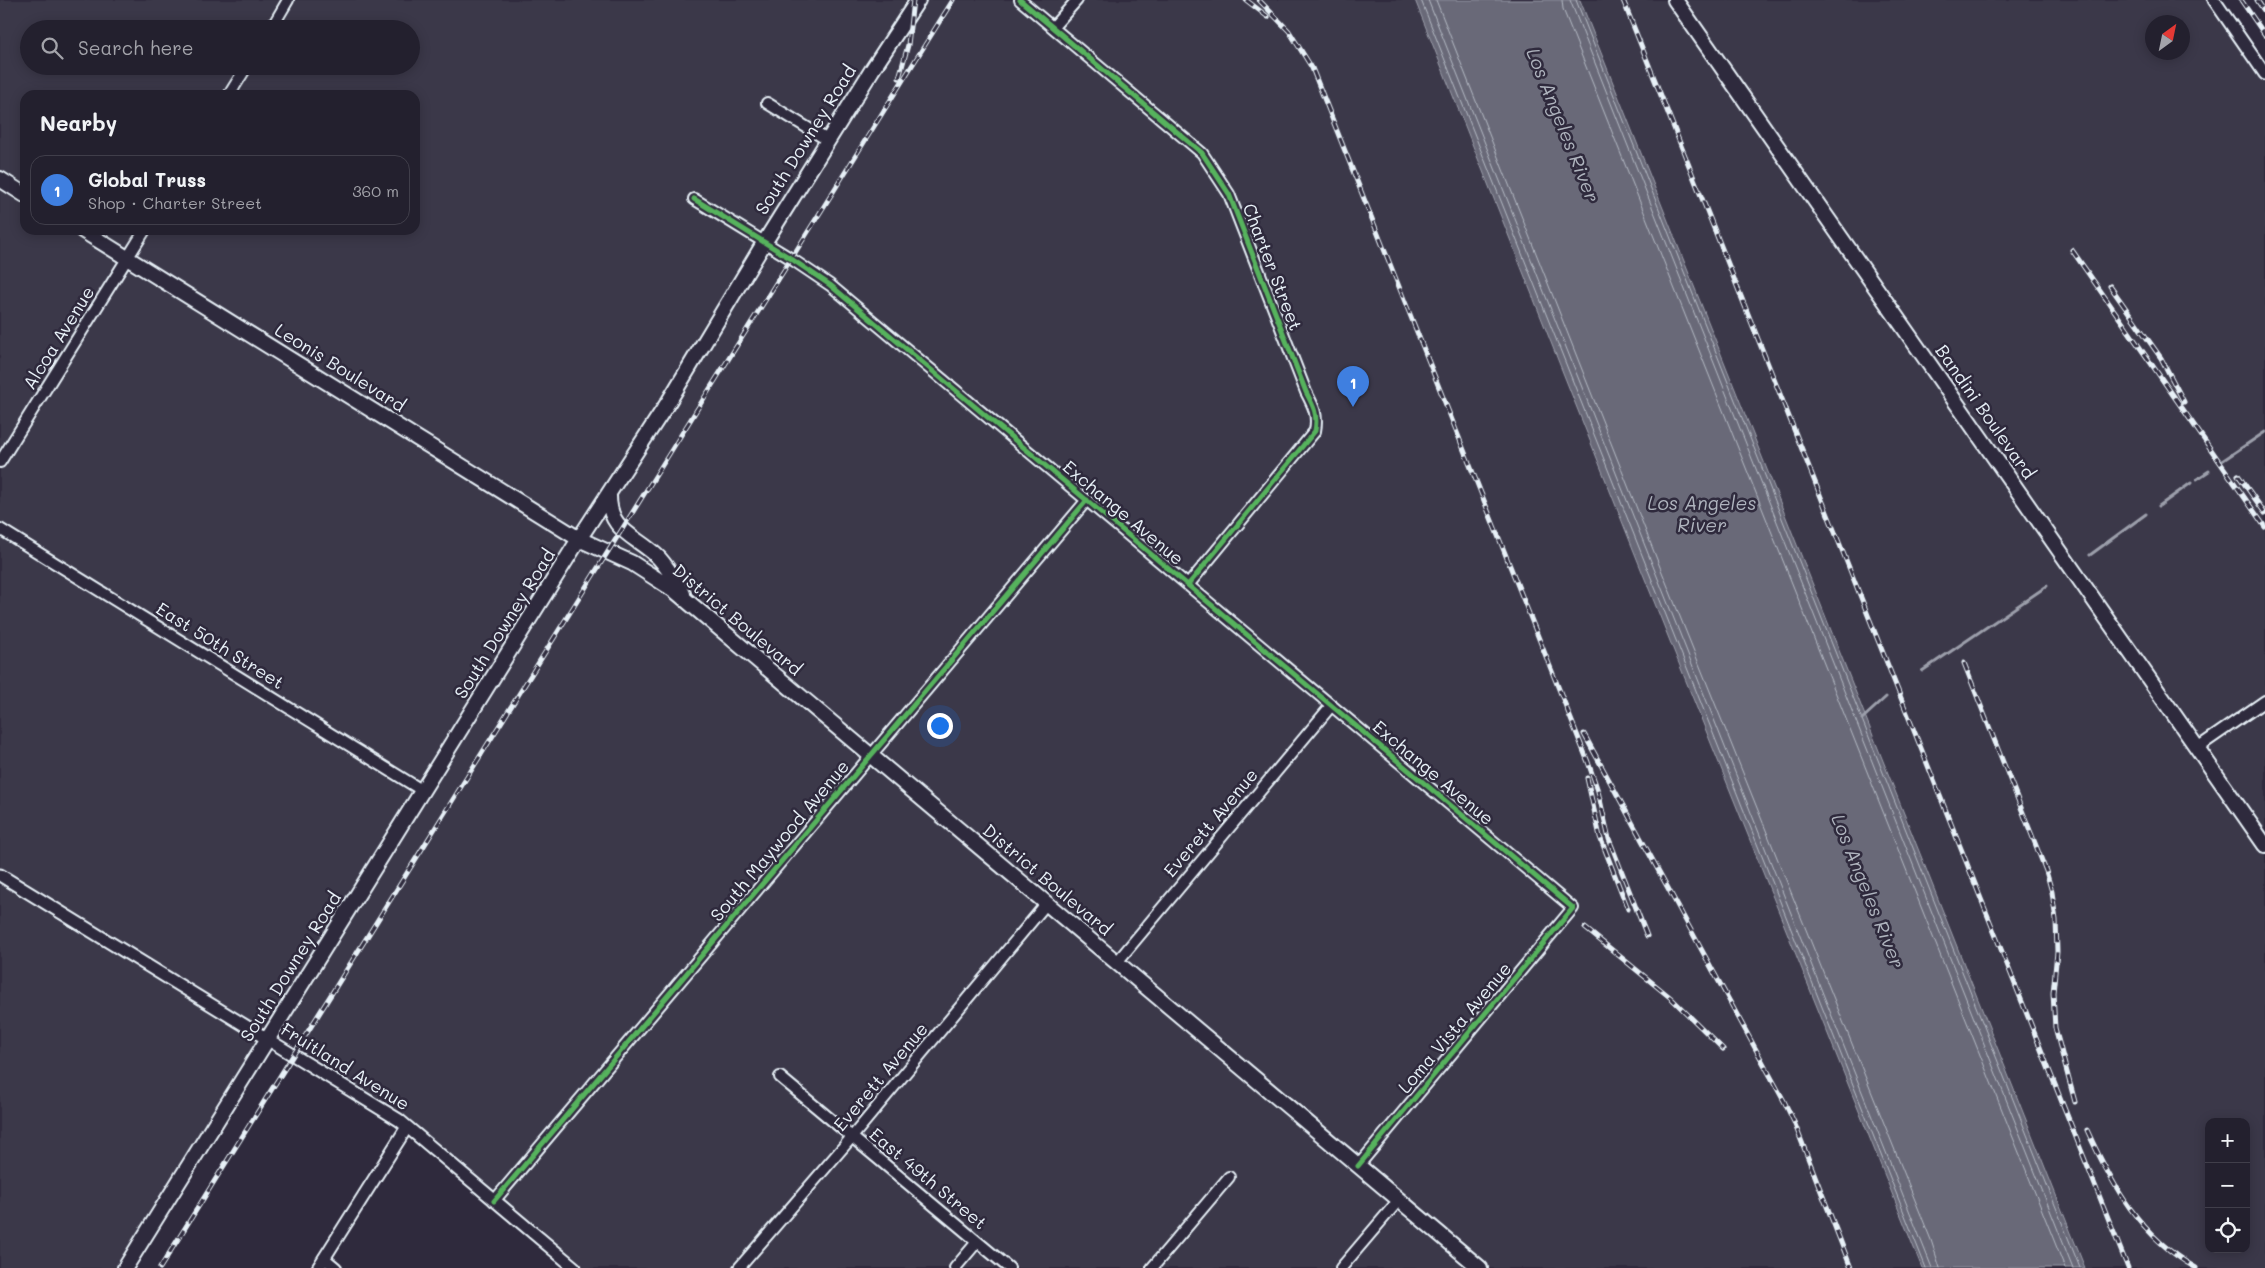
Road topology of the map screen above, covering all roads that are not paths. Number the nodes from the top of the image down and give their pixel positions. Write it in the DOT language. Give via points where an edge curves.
graph roads {
  1 [pos="288,0"];
  2 [pos="918,0"];
  3 [pos="1020,0"];
  4 [pos="1077,0"];
  5 [pos="1675,0"];
  6 [pos="2214,0"];
  7 [pos="276,20"];
  8 [pos="1053,27"];
  9 [pos="2265,74"];
  10 [pos="241,75"];
  11 [pos="232,90"];
  12 [pos="767,103"];
  13 [pos="829,141"];
  14 [pos="0,179"];
  15 [pos="20,192"];
  16 [pos="694,199"];
  17 [pos="90,235"];
  18 [pos="142,235"];
  19 [pos="764,243"];
  20 [pos="128,258"];
  21 [pos="0,462"];
  22 [pos="609,494"];
  23 [pos="1087,500"];
  24 [pos="0,529"];
  25 [pos="579,539"];
  26 [pos="1188,585"];
  27 [pos="686,600"];
  28 [pos="2265,701"];
  29 [pos="1331,706"];
  30 [pos="2197,748"];
  31 [pos="870,756"];
  32 [pos="423,791"];
  33 [pos="2265,845"];
  34 [pos="0,875"];
  35 [pos="1046,904"];
  36 [pos="1572,908"];
  37 [pos="1117,962"];
  38 [pos="268,1039"];
  39 [pos="780,1077"];
  40 [pos="407,1127"];
  41 [pos="852,1137"];
  42 [pos="1358,1166"];
  43 [pos="1229,1177"];
  44 [pos="494,1200"];
  45 [pos="1398,1200"];
  46 [pos="977,1242"];
  47 [pos="321,1263"];
  48 [pos="125,1268"];
  49 [pos="336,1268"];
  50 [pos="575,1268"];
  51 [pos="740,1268"];
  52 [pos="955,1268"];
  53 [pos="1009,1268"];
  54 [pos="1152,1268"];
  55 [pos="1341,1268"];
  56 [pos="1480,1268"];
  1 -- 7 [label="street"];
  2 -- 13 [label="main road, South Downey Road"];
  3 -- 8 [label="street, Charter Street"];
  4 -- 8 [label="street"];
  5 -- 30 [label="main road, Bandini Boulevard"];
  6 -- 9 [label="street"];
  8 -- 26 [label="street, Charter Street" via="1202,153 1229,194 1317,414 1315,431 1306,443"];
  10 -- 11 [label="street"];
  12 -- 13 [label="street"];
  13 -- 19 [label="main road, South Downey Road"];
  14 -- 15 [label="main road"];
  16 -- 19 [label="street, Exchange Avenue"];
  17 -- 20 [label="main road, Leonis Boulevard"];
  18 -- 20 [label="street, Alcoa Avenue"];
  19 -- 22 [label="main road, South Downey Road"];
  19 -- 23 [label="street, Exchange Avenue" via="830,284"];
  20 -- 21 [label="street, Alcoa Avenue"];
  20 -- 25 [label="main road, Leonis Boulevard"];
  22 -- 25 [label="main road, South Downey Road"];
  22 -- 27 [label="main road" via="612,519 659,558"];
  23 -- 26 [label="street, Exchange Avenue"];
  23 -- 31 [label="street, South Maywood Avenue"];
  24 -- 32 [label="street, East 50th Street"];
  25 -- 27 [label="main road, District Boulevard" via="639,567"];
  25 -- 32 [label="main road, South Downey Road"];
  26 -- 29 [label="street, Exchange Avenue"];
  27 -- 31 [label="main road, District Boulevard"];
  28 -- 30 [label="street"];
  29 -- 36 [label="street, Exchange Avenue"];
  29 -- 37 [label="street, Everett Avenue"];
  30 -- 33 [label="main road, Bandini Boulevard"];
  31 -- 35 [label="main road, District Boulevard"];
  31 -- 44 [label="street, South Maywood Avenue"];
  32 -- 38 [label="main road, South Downey Road"];
  34 -- 38 [label="street, Fruitland Avenue"];
  35 -- 37 [label="main road, District Boulevard"];
  35 -- 41 [label="street, Everett Avenue"];
  36 -- 42 [label="street, Loma Vista Avenue"];
  37 -- 42 [label="main road, District Boulevard"];
  38 -- 40 [label="street, Fruitland Avenue"];
  38 -- 48 [label="main road, South Downey Road"];
  39 -- 41 [label="street, East 49th Street"];
  40 -- 44 [label="street, Fruitland Avenue"];
  40 -- 47 [label="street"];
  41 -- 46 [label="street, East 49th Street"];
  41 -- 51 [label="street, Everett Avenue"];
  42 -- 45 [label="main road, District Boulevard"];
  43 -- 54 [label="street"];
  44 -- 50 [label="street, Fruitland Avenue"];
  45 -- 55 [label="street"];
  45 -- 56 [label="main road, District Boulevard"];
  46 -- 52 [label="street"];
  46 -- 53 [label="street, East 49th Street"];
  47 -- 49 [label="street"];
}
